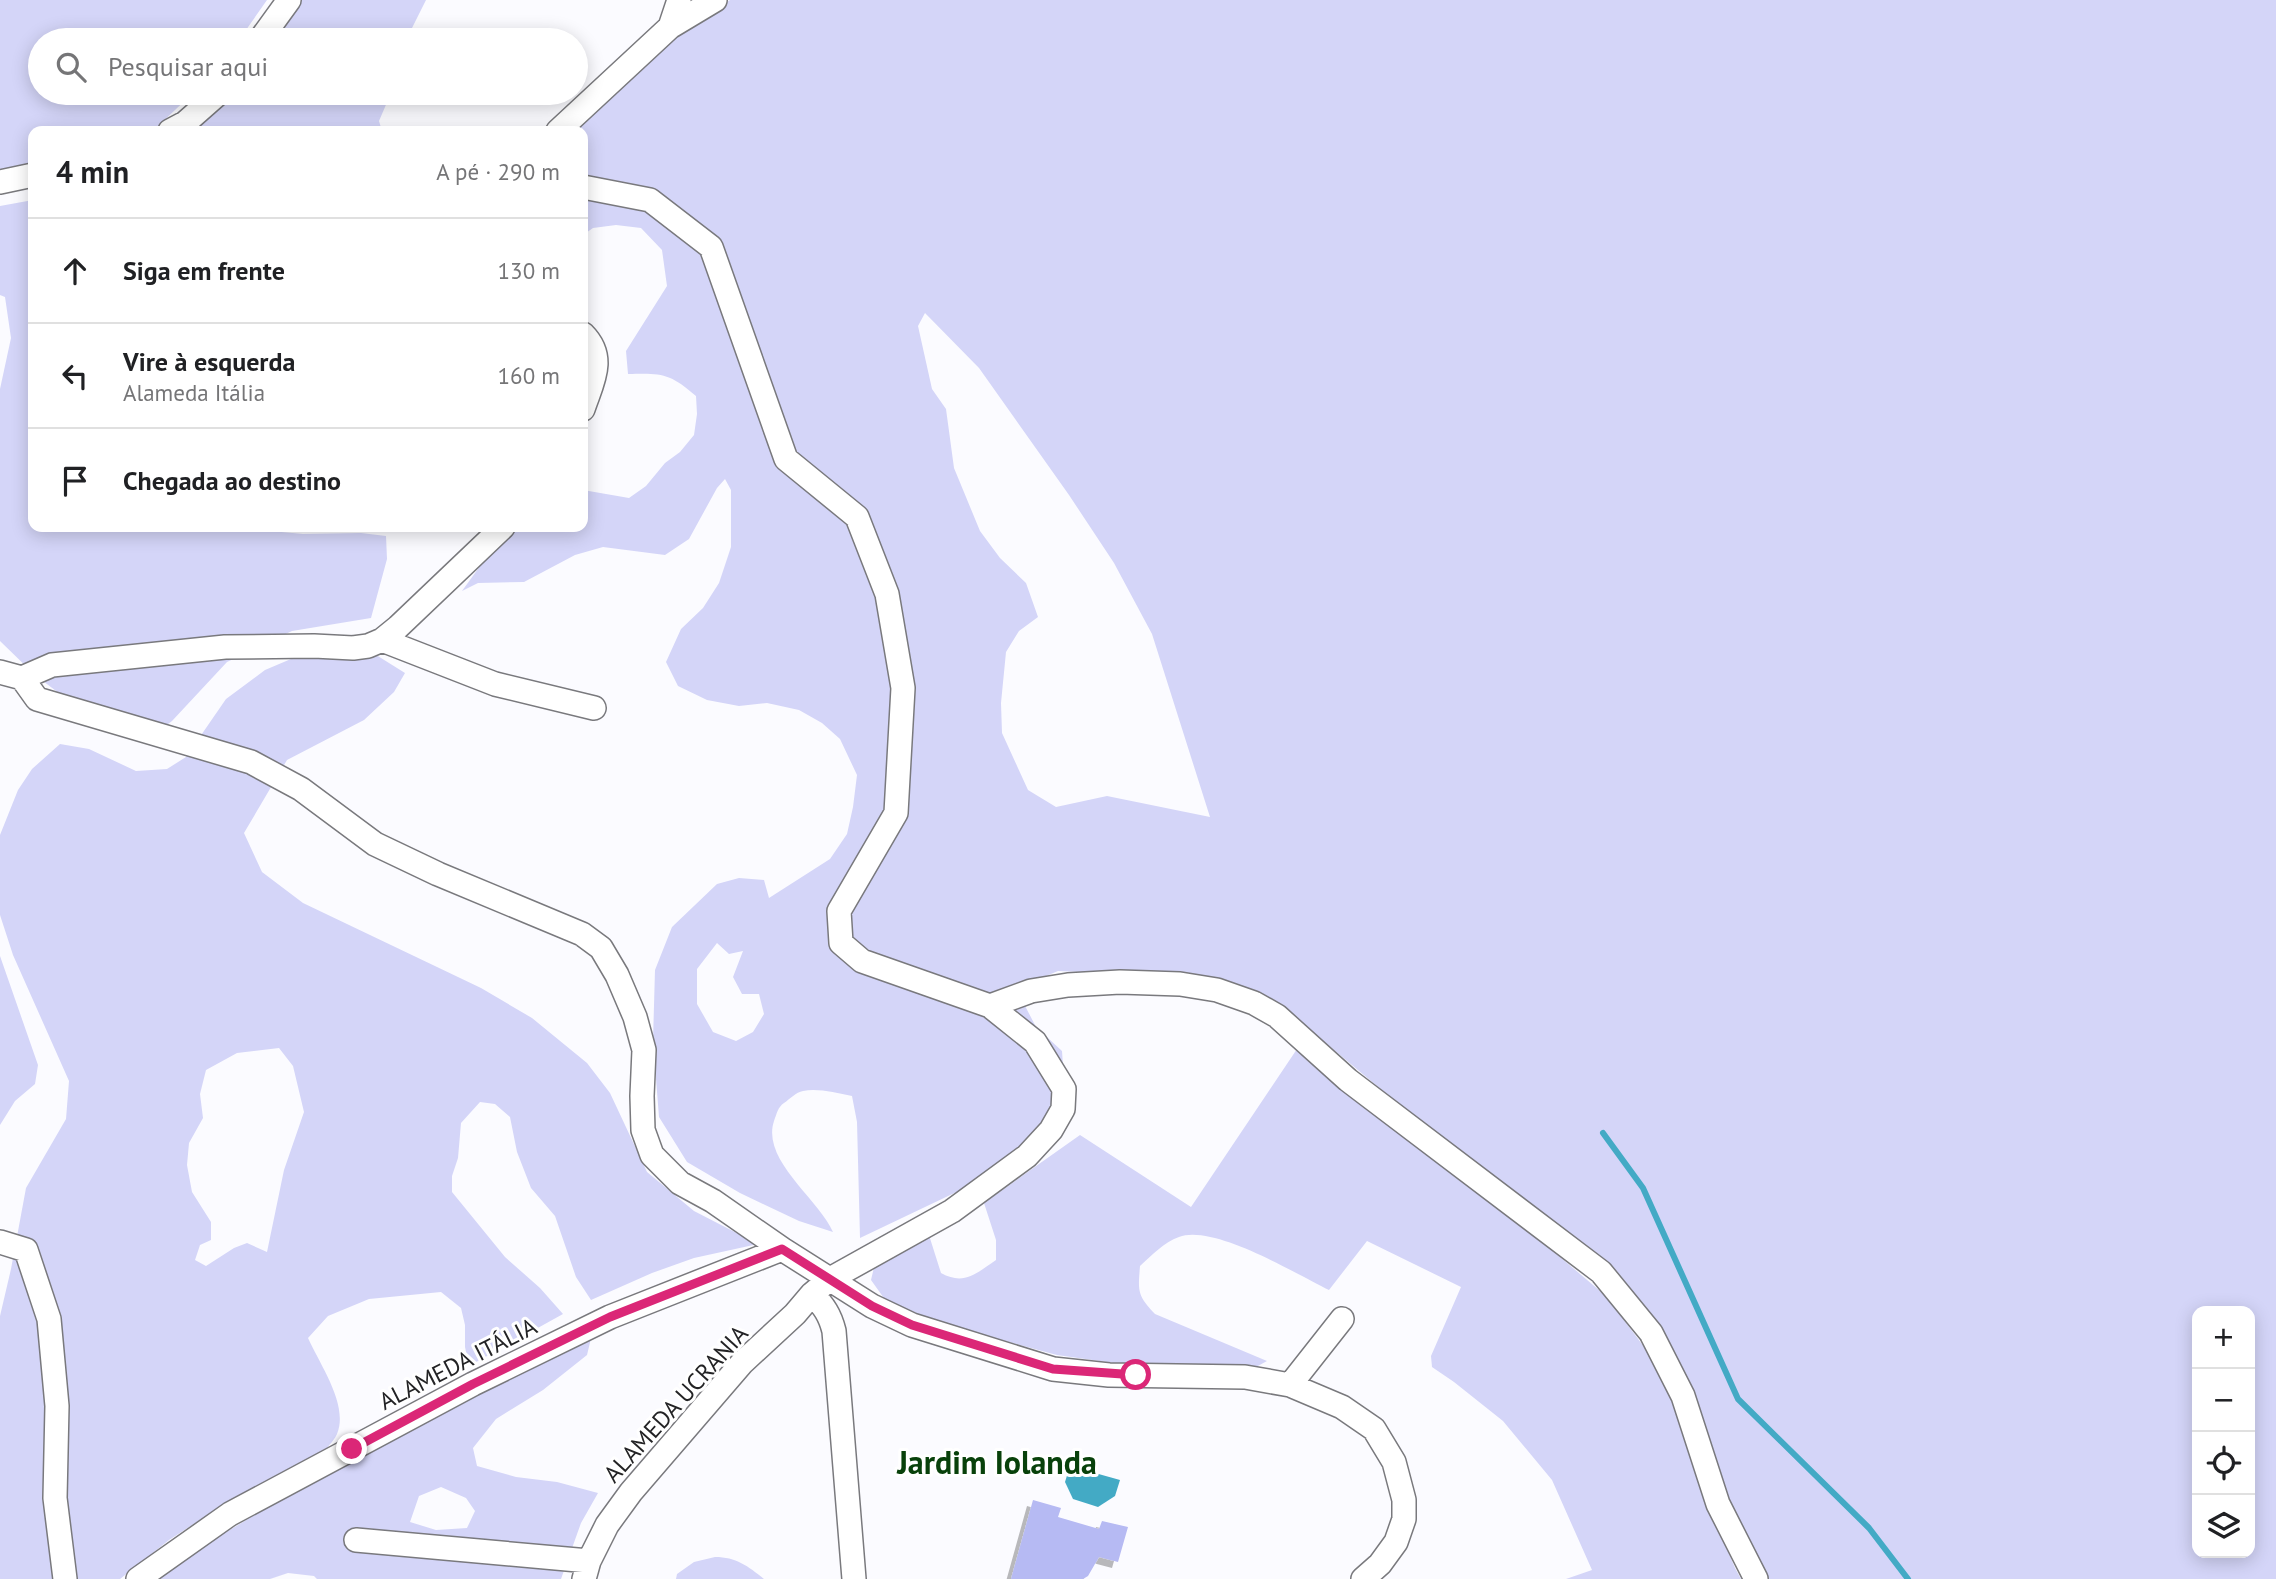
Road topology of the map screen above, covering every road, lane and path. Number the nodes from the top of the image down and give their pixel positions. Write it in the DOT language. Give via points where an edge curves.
graph roads {
  1 [pos="289,0"];
  2 [pos="678,0"];
  3 [pos="715,0"];
  4 [pos="670,27"];
  5 [pos="269,28"];
  6 [pos="588,103"];
  7 [pos="205,105"];
  8 [pos="586,105"];
  9 [pos="179,126"];
  10 [pos="563,126"];
  11 [pos="28,176"];
  12 [pos="0,182"];
  13 [pos="588,188"];
  14 [pos="588,339"];
  15 [pos="588,395"];
  16 [pos="498,532"];
  17 [pos="382,640"];
  18 [pos="11,675"];
  19 [pos="594,708"];
  20 [pos="990,1006"];
  21 [pos="0,1242"];
  22 [pos="782,1249"];
  23 [pos="821,1286"];
  24 [pos="1342,1319"];
  25 [pos="1290,1385"];
  26 [pos="356,1540"];
  27 [pos="587,1570"];
  28 [pos="65,1579"];
  29 [pos="138,1579"];
  30 [pos="854,1579"];
  31 [pos="1363,1579"];
  32 [pos="1756,1579"];
  1 -- 5 [label="street"];
  2 -- 4 [label="street"];
  3 -- 4 [label="street"];
  4 -- 6 [label="street"];
  7 -- 9 [label="street"];
  8 -- 10 [label="street"];
  11 -- 12 [label="street"];
  13 -- 20 [label="street, ALAMEDA UCRANIA" via="650,200 711,247 786,458 857,517 887,594 903,688 896,813 839,911 841,943 862,961"];
  14 -- 15 [label="street" via="597,370"];
  16 -- 17 [label="street"];
  17 -- 18 [label="street" via="353,648 225,648 52,665"];
  17 -- 19 [label="street" via="495,684"];
  18 -- 22 [label="street" via="37,699 251,762 301,789 375,844 582,934 601,948 635,1017 644,1050 643,1130 652,1155 680,1183"];
  20 -- 23 [label="street, ALAMEDA UCRANIA" via="1035,1042 1064,1089 1063,1109 1051,1130 1027,1156 952,1211"];
  20 -- 32 [label="street" via="1031,991 1068,985 1180,984 1217,990 1277,1016 1348,1080 1601,1272 1651,1333 1677,1386 1718,1504"];
  21 -- 28 [label="street" via="26,1250 49,1320 57,1406 54,1498"];
  22 -- 23 [label="street"];
  22 -- 29 [label="street, ALAMEDA ITÁLIA" via="610,1317 473,1384 230,1514"];
  23 -- 25 [label="street" via="912,1325 1053,1369 1109,1375 1245,1377"];
  23 -- 27 [label="street, ALAMEDA UCRANIA" via="742,1363 631,1492 607,1525"];
  23 -- 30 [label="street" via="834,1331"];
  24 -- 25 [label="street"];
  25 -- 31 [label="street" via="1342,1407 1374,1429 1394,1462 1404,1519 1396,1542"];
  26 -- 27 [label="street"];
}
